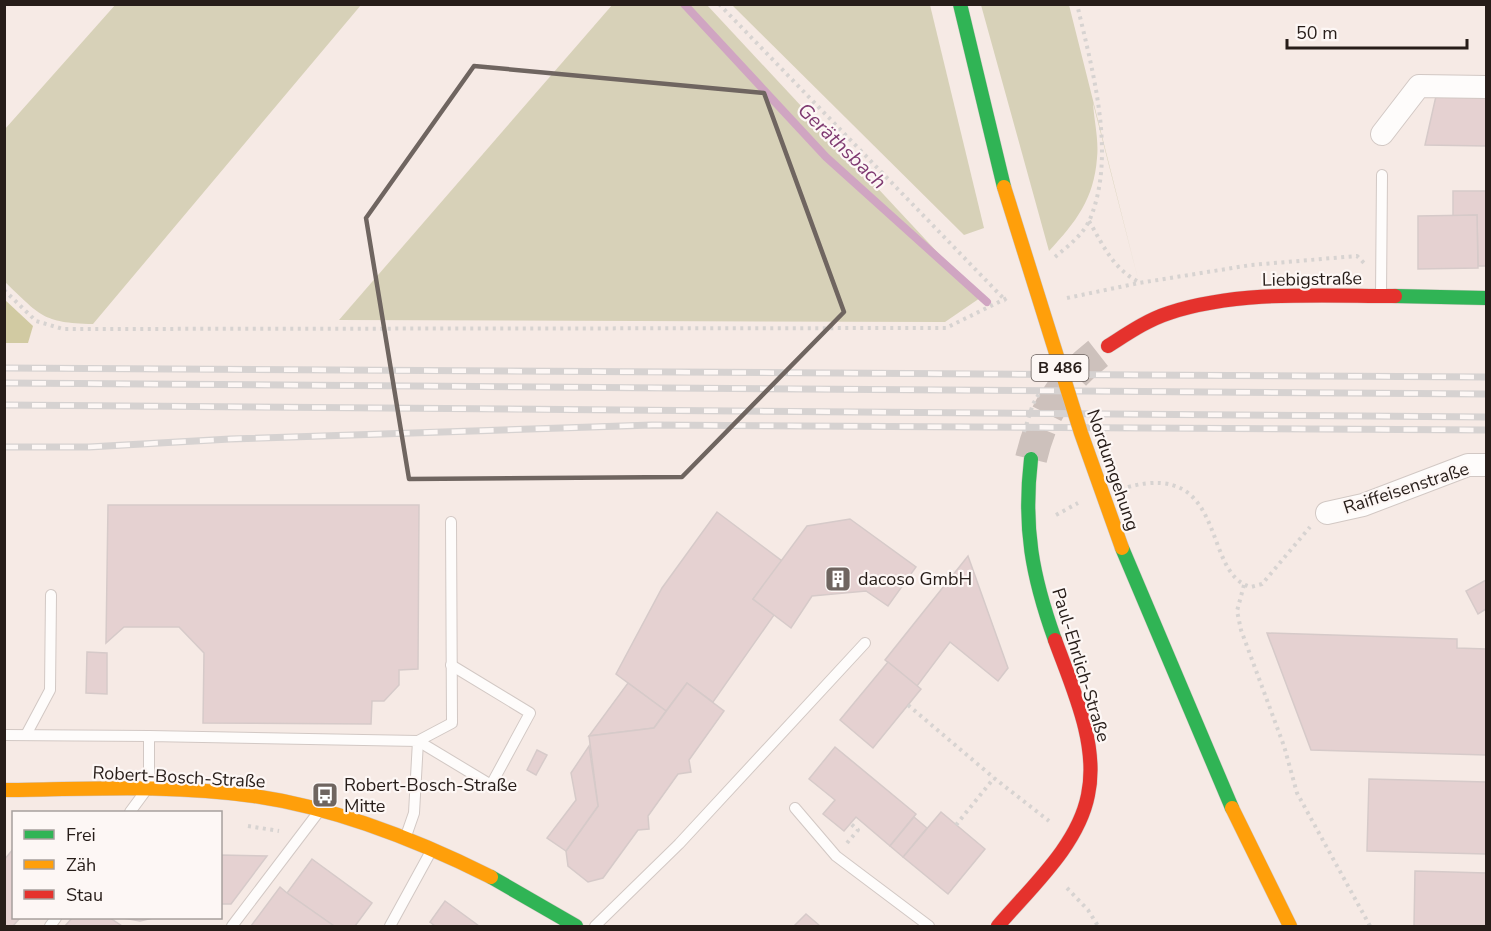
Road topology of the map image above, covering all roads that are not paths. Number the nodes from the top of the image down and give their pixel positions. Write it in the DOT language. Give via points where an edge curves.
graph roads {
  1 [pos="960,4"];
  2 [pos="1486,87"];
  3 [pos="1382,134"];
  4 [pos="1382,175"];
  5 [pos="1381,296"];
  6 [pos="1486,298"];
  7 [pos="1108,346"];
  8 [pos="1031,459"];
  9 [pos="1486,465"];
  10 [pos="1327,513"];
  11 [pos="451,522"];
  12 [pos="51,595"];
  13 [pos="865,643"];
  14 [pos="451,665"];
  15 [pos="4,735"];
  16 [pos="26,735"];
  17 [pos="148,736"];
  18 [pos="418,741"];
  19 [pos="4,790"];
  20 [pos="147,790"];
  21 [pos="795,808"];
  22 [pos="131,811"];
  23 [pos="319,811"];
  24 [pos="405,839"];
  25 [pos="432,849"];
  26 [pos="232,927"];
  27 [pos="390,927"];
  28 [pos="576,927"];
  29 [pos="594,927"];
  30 [pos="929,927"];
  31 [pos="998,927"];
  32 [pos="1290,927"];
  1 -- 32 [label="street, Nordumgehung / B 486, bridge" via="1004,187 1077,422 1122,548 1217,778"];
  2 -- 3 [label="street" via="1419,86"];
  4 -- 5 [label="lane"];
  5 -- 6 [label="street, Liebigstraße"];
  5 -- 7 [label="street, Liebigstraße" via="1252,298 1195,306 1142,324"];
  8 -- 31 [label="street, Paul-Ehrlich-Straße" via="1026,503 1034,572 1082,724 1089,756 1088,794 1070,836"];
  9 -- 10 [label="street, Raiffeisenstraße" via="1468,465 1363,505"];
  11 -- 14 [label="lane"];
  12 -- 16 [label="lane" via="50,690"];
  13 -- 29 [label="lane" via="679,844"];
  14 -- 18 [label="lane" via="452,723"];
  14 -- 18 [label="lane" via="530,713 491,784"];
  15 -- 16 [label="lane"];
  16 -- 17 [label="lane"];
  17 -- 18 [label="lane"];
  17 -- 20 [label="lane"];
  18 -- 24 [label="lane" via="414,813"];
  19 -- 20 [label="street, Robert-Bosch-Straße"];
  20 -- 22 [label="lane"];
  20 -- 23 [label="street, Robert-Bosch-Straße" via="251,795"];
  21 -- 30 [label="lane" via="836,856"];
  23 -- 24 [label="street, Robert-Bosch-Straße"];
  23 -- 26 [label="lane"];
  24 -- 25 [label="street, Robert-Bosch-Straße"];
  25 -- 27 [label="lane"];
  25 -- 28 [label="street, Robert-Bosch-Straße" via="532,897"];
}
